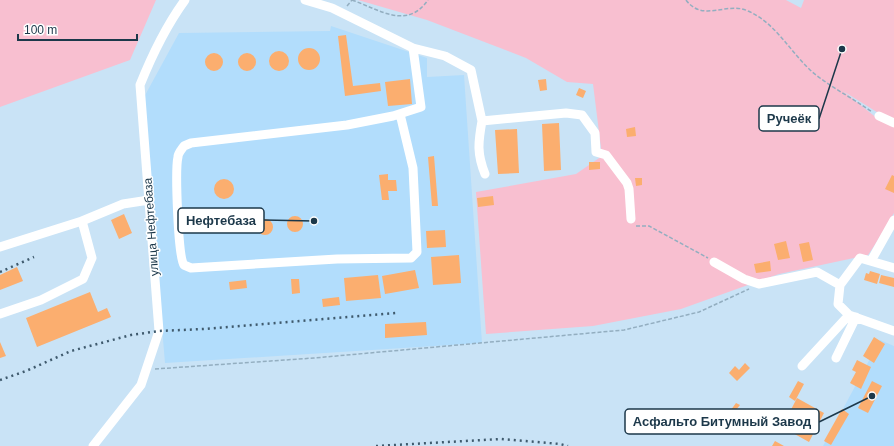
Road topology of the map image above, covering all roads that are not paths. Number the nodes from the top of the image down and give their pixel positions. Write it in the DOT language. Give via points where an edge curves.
graph roads {
  1 [pos="185,0"];
  2 [pos="305,0"];
  3 [pos="413,48"];
  4 [pos="400,114"];
  5 [pos="879,116"];
  6 [pos="482,121"];
  7 [pos="894,122"];
  8 [pos="485,174"];
  9 [pos="149,200"];
  10 [pos="631,219"];
  11 [pos="894,220"];
  12 [pos="82,221"];
  13 [pos="0,247"];
  14 [pos="871,261"];
  15 [pos="714,262"];
  16 [pos="894,268"];
  17 [pos="840,285"];
  18 [pos="0,314"];
  19 [pos="852,316"];
  20 [pos="894,331"];
  21 [pos="836,358"];
  22 [pos="802,366"];
  23 [pos="93,446"];
  1 -- 9 [label="street, улица Нефтебаза" via="153,54 140,85"];
  2 -- 3 [label="street" via="341,12"];
  3 -- 4 [label="street" via="421,107"];
  3 -- 6 [label="street" via="445,56 471,70"];
  4 -- 4 [label="street" via="184,146 178,157 177,207 184,265 191,268 336,259 411,258 417,252 413,168"];
  5 -- 7 [label="street"];
  6 -- 8 [label="street" via="478,158"];
  6 -- 10 [label="street" via="566,113 582,115 595,133 596,152 606,155 627,183"];
  9 -- 12 [label="street" via="122,204"];
  9 -- 23 [label="street, улица Нефтебаза" via="159,331 141,385"];
  11 -- 14 [label="street"];
  12 -- 13 [label="street"];
  12 -- 18 [label="street" via="92,258 83,279 41,300"];
  14 -- 16 [label="street"];
  14 -- 17 [label="street" via="860,258"];
  15 -- 17 [label="street" via="744,279 760,284 817,272"];
  17 -- 19 [label="street" via="838,304"];
  19 -- 20 [label="street"];
  19 -- 21 [label="street"];
  19 -- 22 [label="street"];
}
